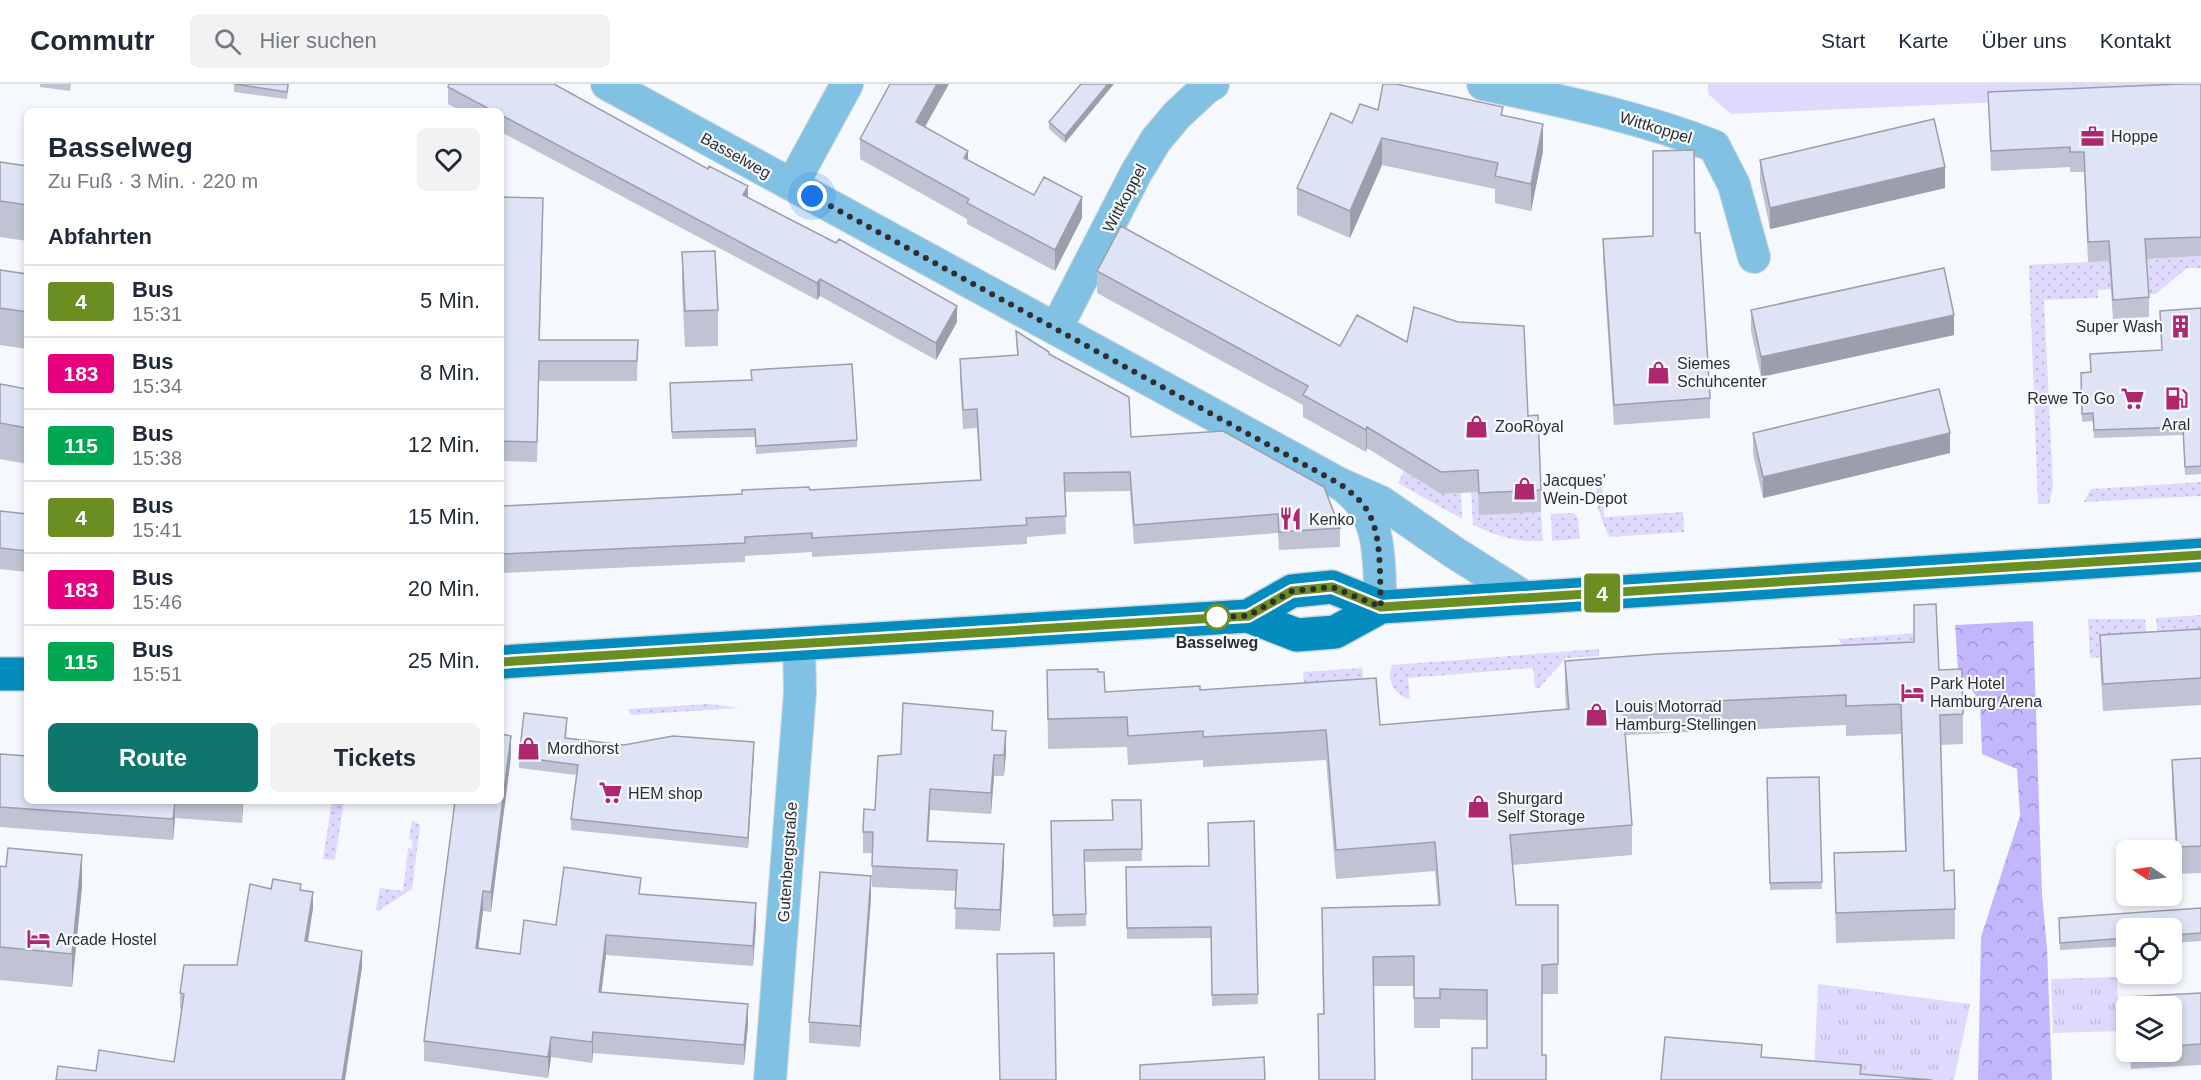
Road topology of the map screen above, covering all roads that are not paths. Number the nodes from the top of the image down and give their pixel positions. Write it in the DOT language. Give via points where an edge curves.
graph roads {
  1 [pos="607,84"];
  2 [pos="847,84"];
  3 [pos="1213,84"];
  4 [pos="1483,84"];
  5 [pos="792,185"];
  6 [pos="1754,256"];
  7 [pos="1056,329"];
  8 [pos="1340,484"];
  9 [pos="2201,555"];
  10 [pos="1526,598"];
  11 [pos="1381,607"];
  12 [pos="1248,616"];
  13 [pos="799,643"];
  14 [pos="504,662"];
  15 [pos="0,674"];
  16 [pos="24,674"];
  17 [pos="770,1080"];
  1 -- 5 [label="street, Basselweg"];
  2 -- 5 [label="street"];
  3 -- 7 [label="street, Wittkoppel" via="1177,115 1156,140"];
  4 -- 6 [label="street, Wittkoppel" via="1658,125 1714,146 1734,184"];
  5 -- 7 [label="street, Basselweg"];
  7 -- 8 [label="street, Basselweg"];
  8 -- 10 [label="street, Basselweg" via="1381,502"];
  8 -- 11 [label="street, Basselweg" via="1362,503 1373,523"];
  9 -- 10 [label="main road"];
  10 -- 11 [label="main road"];
  11 -- 12 [label="main road" via="1335,632 1297,635"];
  11 -- 12 [label="main road" via="1332,587 1292,591"];
  12 -- 13 [label="main road"];
  13 -- 14 [label="main road"];
  13 -- 17 [label="street, Gutenbergstraße" via="799,704"];
  15 -- 16 [label="main road"];
}
